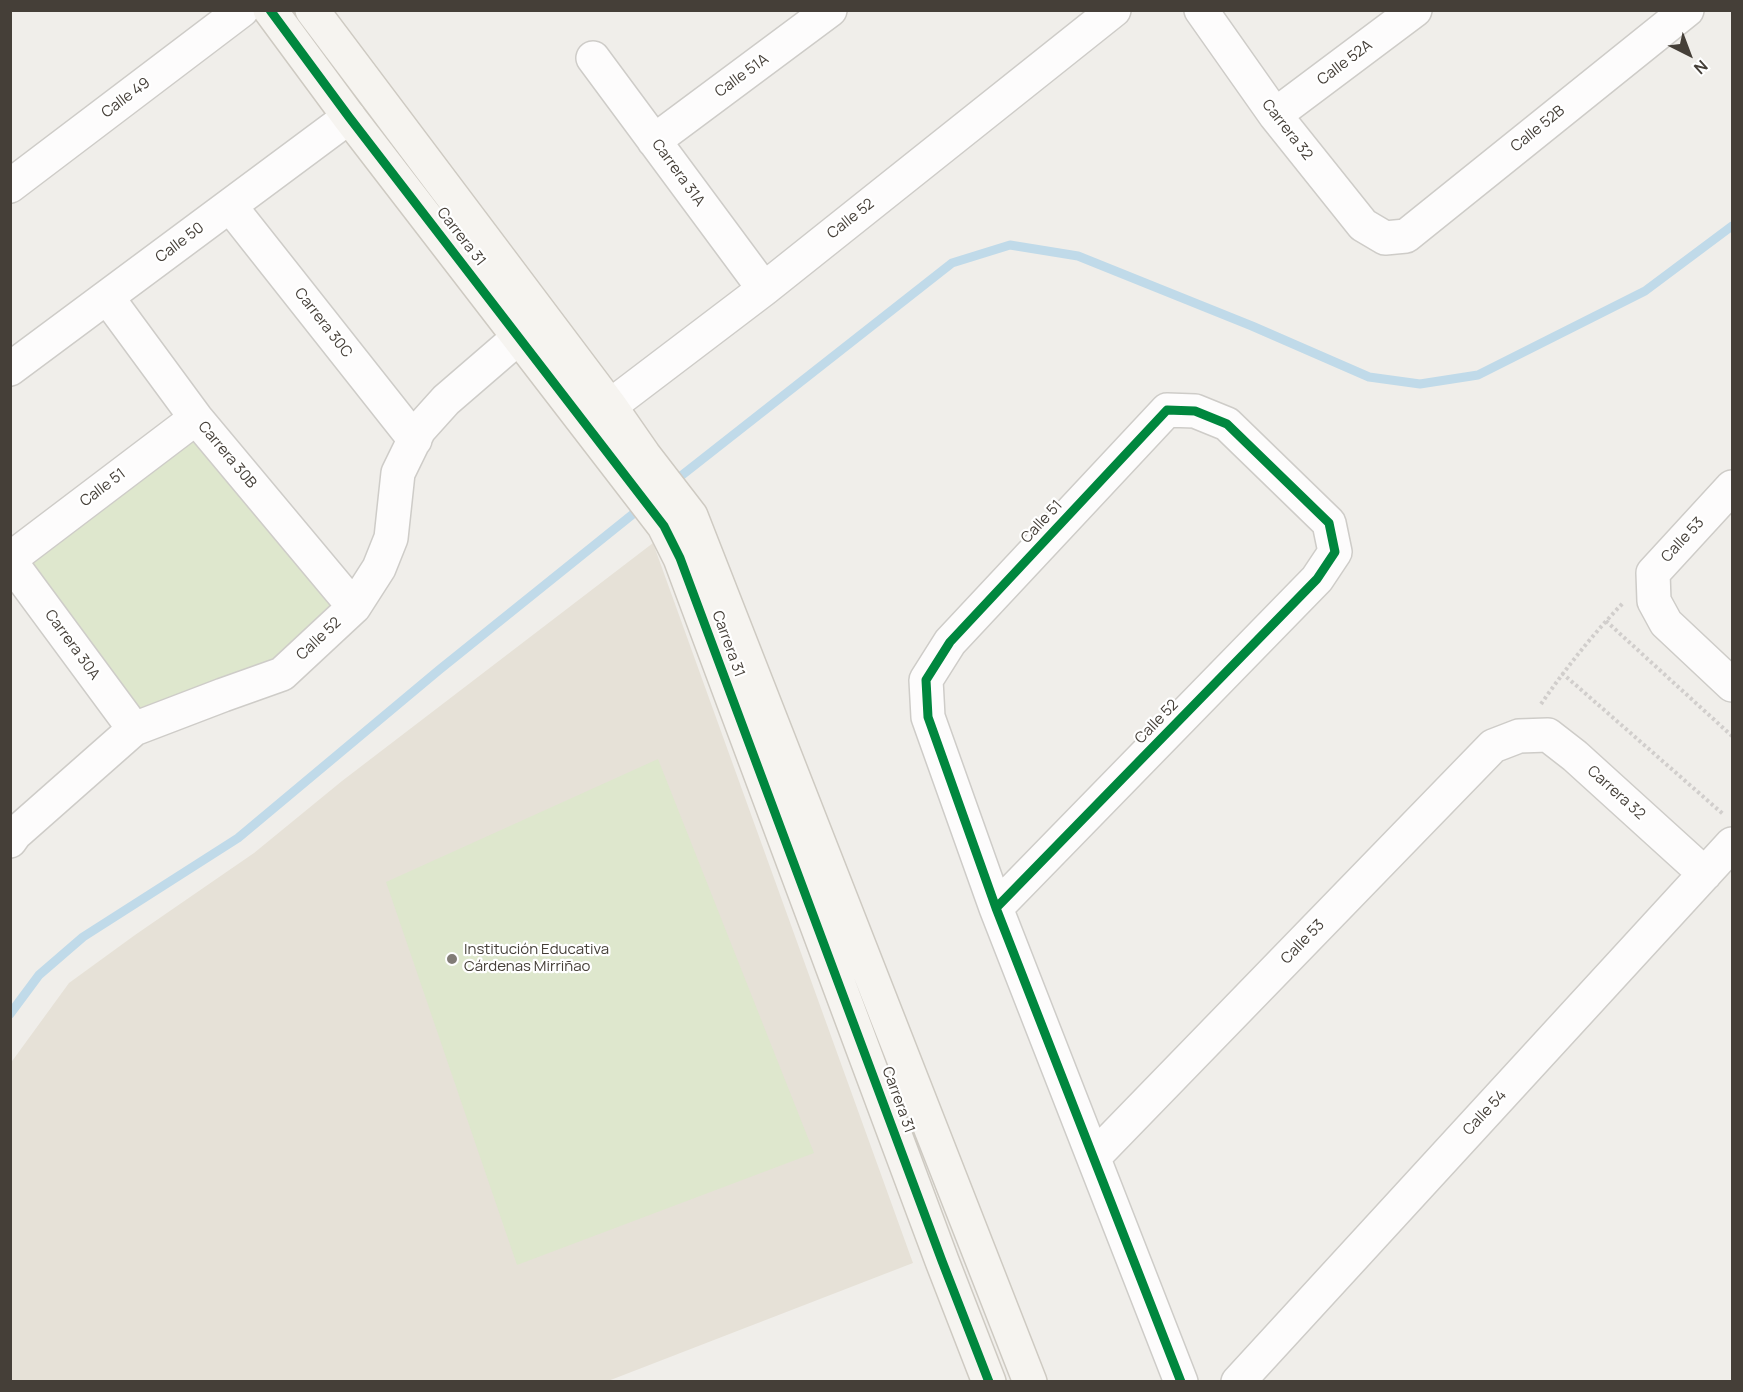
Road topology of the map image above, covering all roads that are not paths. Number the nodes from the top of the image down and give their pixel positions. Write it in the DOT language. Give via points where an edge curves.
graph roads {
  1 [pos="242,10"];
  2 [pos="270,10"];
  3 [pos="312,10"];
  4 [pos="830,10"];
  5 [pos="1114,10"];
  6 [pos="1201,10"];
  7 [pos="1415,10"];
  8 [pos="1687,10"];
  9 [pos="593,58"];
  10 [pos="1275,115"];
  11 [pos="349,117"];
  12 [pos="654,141"];
  13 [pos="10,186"];
  14 [pos="230,206"];
  15 [pos="1385,238"];
  16 [pos="764,289"];
  17 [pos="107,297"];
  18 [pos="519,337"];
  19 [pos="10,369"];
  20 [pos="1195,411"];
  21 [pos="598,415"];
  22 [pos="196,418"];
  23 [pos="415,440"];
  24 [pos="1732,487"];
  25 [pos="672,514"];
  26 [pos="10,560"];
  27 [pos="354,607"];
  28 [pos="1732,685"];
  29 [pos="134,729"];
  30 [pos="1519,736"];
  31 [pos="1728,829"];
  32 [pos="12,834"];
  33 [pos="1705,874"];
  34 [pos="996,909"];
  35 [pos="1094,1157"];
  36 [pos="989,1382"];
  37 [pos="1030,1382"];
  38 [pos="1181,1382"];
  39 [pos="1238,1382"];
  1 -- 13 [label="street, Calle 49"];
  2 -- 11 [label="street, Carrera 31"];
  3 -- 21 [label="street, Carrera 31"];
  4 -- 12 [label="street, Calle 51A"];
  5 -- 16 [label="street, Calle 52"];
  6 -- 10 [label="street, Carrera 32"];
  7 -- 10 [label="street, Calle 52A"];
  8 -- 15 [label="street, Calle 52B" via="1406,236"];
  9 -- 12 [label="street, Carrera 31A"];
  10 -- 15 [label="street, Carrera 32" via="1363,225"];
  11 -- 14 [label="street, Calle 50"];
  11 -- 18 [label="street, Carrera 31"];
  12 -- 16 [label="street, Carrera 31A"];
  14 -- 17 [label="street, Calle 50"];
  14 -- 23 [label="street, Carrera 30C"];
  16 -- 21 [label="street, Calle 52"];
  17 -- 19 [label="street, Calle 50"];
  17 -- 22 [label="street, Carrera 30B"];
  18 -- 21 [label="street, Carrera 31"];
  18 -- 23 [label="street, Calle 52" via="446,400"];
  20 -- 34 [label="street, Calle 51" via="1167,410 950,642 926,680 928,717"];
  20 -- 34 [label="street, Calle 52" via="1227,424 1329,523 1335,552 1317,579"];
  21 -- 25 [label="street, Carrera 31"];
  22 -- 26 [label="street, Calle 51"];
  22 -- 27 [label="street, Carrera 30B"];
  23 -- 27 [label="street, Calle 52" via="398,473 391,538 379,568"];
  24 -- 28 [label="street, Calle 53" via="1653,573 1654,601 1666,623"];
  25 -- 36 [label="street, Carrera 31" via="680,558"];
  25 -- 37 [label="street, Carrera 31" via="691,516"];
  26 -- 29 [label="street, Carrera 30A"];
  27 -- 29 [label="street, Calle 52" via="282,675"];
  29 -- 32 [label="street, Calle 52"];
  30 -- 33 [label="street, Carrera 32" via="1548,735"];
  30 -- 35 [label="street, Calle 53" via="1493,746"];
  31 -- 33 [label="street, Calle 54"];
  33 -- 39 [label="street, Calle 54"];
  34 -- 35 [label="street"];
  35 -- 38 [label="street"];
}
